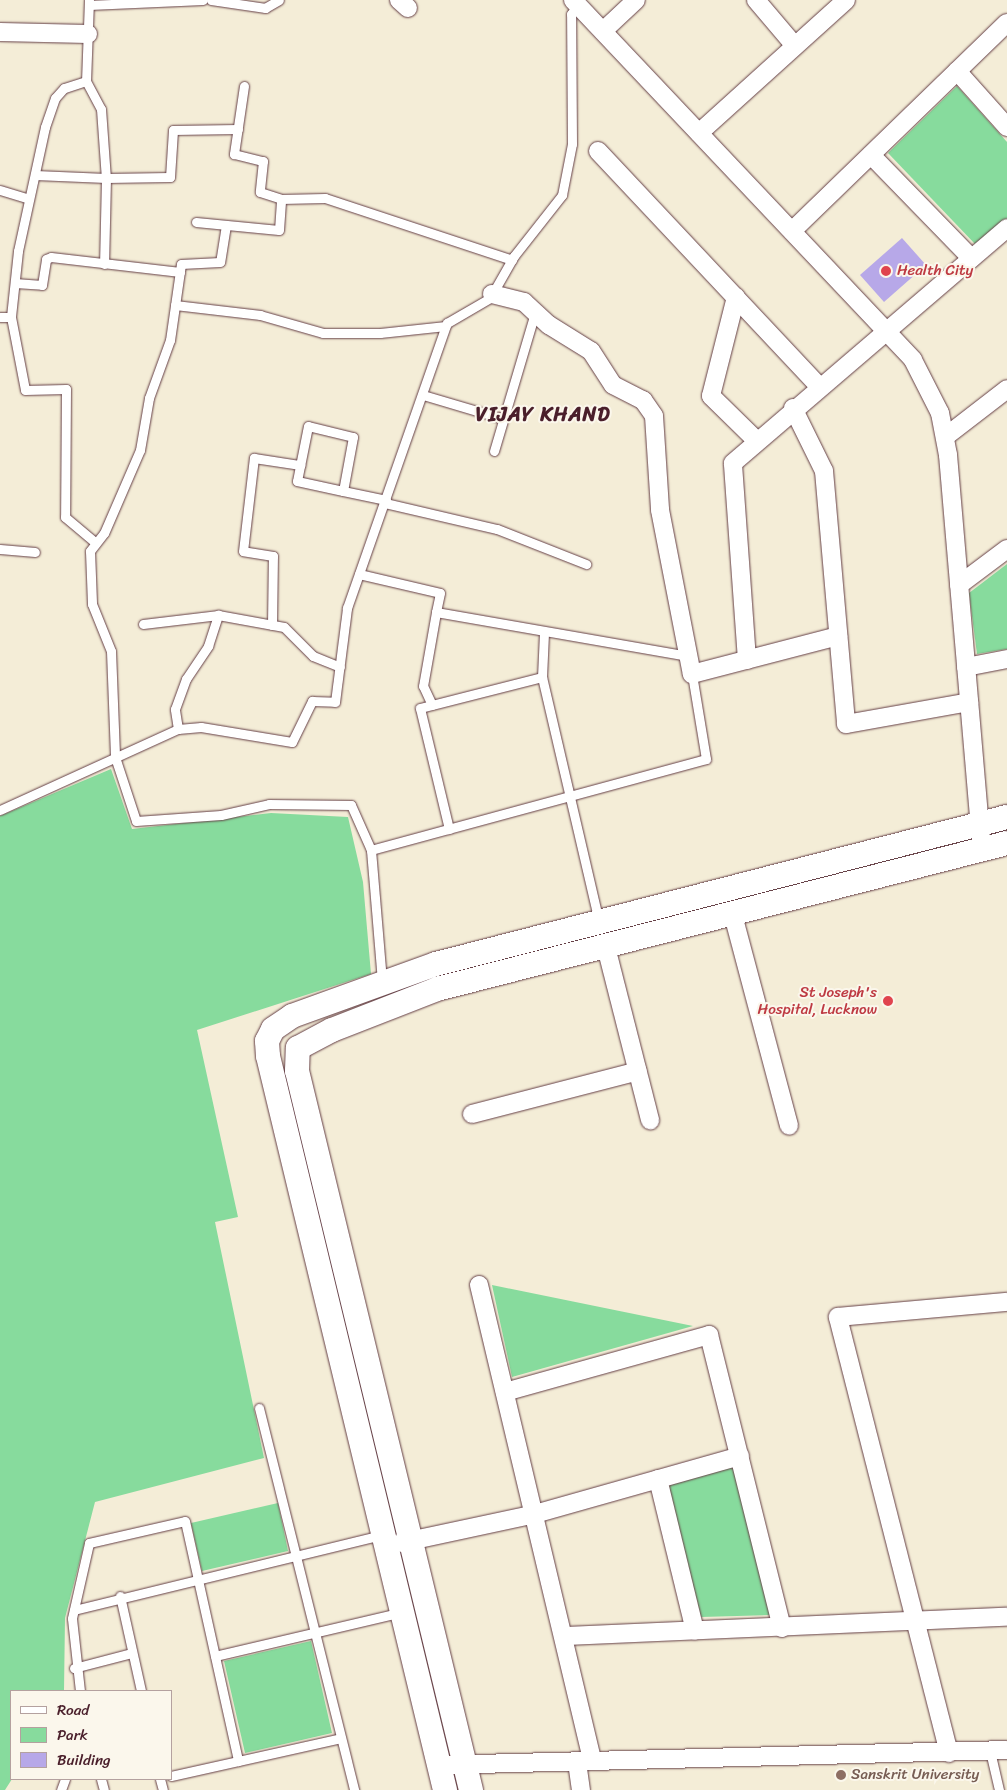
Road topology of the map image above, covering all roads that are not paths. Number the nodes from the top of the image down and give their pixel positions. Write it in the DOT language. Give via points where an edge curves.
graph roads {
  1 [pos="204,0"];
  2 [pos="211,0"];
  3 [pos="279,0"];
  4 [pos="636,0"];
  5 [pos="756,0"];
  6 [pos="846,0"];
  7 [pos="89,2"];
  8 [pos="575,2"];
  9 [pos="1007,23"];
  10 [pos="603,31"];
  11 [pos="0,32"];
  12 [pos="88,34"];
  13 [pos="795,46"];
  14 [pos="957,71"];
  15 [pos="86,81"];
  16 [pos="244,86"];
  17 [pos="1007,127"];
  18 [pos="238,129"];
  19 [pos="699,133"];
  20 [pos="598,151"];
  21 [pos="871,155"];
  22 [pos="35,175"];
  23 [pos="106,178"];
  24 [pos="0,190"];
  25 [pos="29,198"];
  26 [pos="281,199"];
  27 [pos="196,222"];
  28 [pos="226,225"];
  29 [pos="1007,228"];
  30 [pos="792,232"];
  31 [pos="971,258"];
  32 [pos="512,260"];
  33 [pos="104,264"];
  34 [pos="180,272"];
  35 [pos="15,282"];
  36 [pos="492,294"];
  37 [pos="736,297"];
  38 [pos="175,305"];
  39 [pos="536,313"];
  40 [pos="0,317"];
  41 [pos="11,317"];
  42 [pos="446,326"];
  43 [pos="884,330"];
  44 [pos="819,386"];
  45 [pos="1007,389"];
  46 [pos="423,394"];
  47 [pos="793,408"];
  48 [pos="504,419"];
  49 [pos="944,437"];
  50 [pos="757,441"];
  51 [pos="494,451"];
  52 [pos="300,465"];
  53 [pos="343,491"];
  54 [pos="386,502"];
  55 [pos="96,543"];
  56 [pos="0,549"];
  57 [pos="1007,549"];
  58 [pos="36,552"];
  59 [pos="586,564"];
  60 [pos="359,574"];
  61 [pos="959,585"];
  62 [pos="436,612"];
  63 [pos="218,615"];
  64 [pos="143,624"];
  65 [pos="272,625"];
  66 [pos="544,633"];
  67 [pos="838,636"];
  68 [pos="688,656"];
  69 [pos="1007,659"];
  70 [pos="747,660"];
  71 [pos="340,667"];
  72 [pos="966,667"];
  73 [pos="692,674"];
  74 [pos="542,677"];
  75 [pos="969,702"];
  76 [pos="432,705"];
  77 [pos="178,729"];
  78 [pos="115,757"];
  79 [pos="570,796"];
  80 [pos="0,810"];
  81 [pos="1007,817"];
  82 [pos="979,824"];
  83 [pos="449,829"];
  84 [pos="1007,843"];
  85 [pos="371,850"];
  86 [pos="982,850"];
  87 [pos="733,915"];
  88 [pos="599,922"];
  89 [pos="606,947"];
  90 [pos="384,996"];
  91 [pos="638,1072"];
  92 [pos="472,1114"];
  93 [pos="650,1120"];
  94 [pos="789,1126"];
  95 [pos="479,1285"];
  96 [pos="1007,1302"];
  97 [pos="505,1392"];
  98 [pos="259,1408"];
  99 [pos="740,1456"];
  100 [pos="658,1479"];
  101 [pos="534,1514"];
  102 [pos="385,1540"];
  103 [pos="411,1540"];
  104 [pos="296,1555"];
  105 [pos="198,1578"];
  106 [pos="120,1596"];
  107 [pos="74,1610"];
  108 [pos="402,1611"];
  109 [pos="1007,1617"];
  110 [pos="916,1623"];
  111 [pos="782,1628"];
  112 [pos="695,1631"];
  113 [pos="315,1632"];
  114 [pos="564,1636"];
  115 [pos="132,1654"];
  116 [pos="215,1656"];
  117 [pos="74,1668"];
  118 [pos="80,1690"];
  119 [pos="141,1690"];
  120 [pos="341,1738"];
  121 [pos="998,1751"];
  122 [pos="950,1753"];
  123 [pos="238,1761"];
  124 [pos="585,1761"];
  125 [pos="465,1764"];
  126 [pos="439,1765"];
  127 [pos="172,1776"];
  128 [pos="354,1790"];
  129 [pos="444,1790"];
  130 [pos="471,1790"];
  131 [pos="581,1790"];
  132 [pos="999,1790"];
  1 -- 7 [label="lane"];
  2 -- 3 [label="lane" via="270,8"];
  4 -- 10 [label="street"];
  5 -- 13 [label="street"];
  6 -- 13 [label="street"];
  7 -- 12 [label="lane"];
  8 -- 10 [label="street"];
  8 -- 32 [label="lane" via="571,14 572,144 562,195"];
  9 -- 14 [label="street"];
  10 -- 19 [label="street"];
  11 -- 12 [label="street"];
  12 -- 15 [label="lane"];
  13 -- 19 [label="street"];
  14 -- 17 [label="street"];
  14 -- 21 [label="street"];
  15 -- 22 [label="lane" via="64,88 55,98"];
  15 -- 23 [label="lane" via="101,109"];
  16 -- 18 [label="lane"];
  18 -- 23 [label="lane" via="173,130 170,177"];
  18 -- 26 [label="lane" via="234,154 263,161 260,192"];
  19 -- 30 [label="street"];
  20 -- 37 [label="street"];
  21 -- 30 [label="street"];
  21 -- 31 [label="street"];
  22 -- 23 [label="lane"];
  22 -- 25 [label="lane"];
  23 -- 33 [label="lane"];
  24 -- 25 [label="lane"];
  25 -- 35 [label="lane"];
  26 -- 28 [label="lane" via="279,230"];
  26 -- 32 [label="lane" via="325,198"];
  27 -- 28 [label="lane"];
  28 -- 34 [label="lane" via="220,262 181,264"];
  29 -- 31 [label="street"];
  30 -- 43 [label="street"];
  31 -- 43 [label="street"];
  32 -- 36 [label="lane"];
  33 -- 34 [label="lane"];
  33 -- 35 [label="lane" via="50,258 46,259 42,285"];
  34 -- 38 [label="lane"];
  35 -- 41 [label="lane"];
  36 -- 39 [label="street" via="524,302"];
  36 -- 42 [label="lane"];
  37 -- 44 [label="street"];
  37 -- 50 [label="street" via="711,396"];
  38 -- 42 [label="lane" via="260,315 323,333 380,333"];
  38 -- 55 [label="lane" via="164,367 149,398 140,450"];
  39 -- 48 [label="lane"];
  39 -- 68 [label="street" via="591,351 613,385 643,400 654,416 660,510"];
  40 -- 41 [label="lane"];
  41 -- 55 [label="lane" via="24,390 66,389 65,517"];
  42 -- 46 [label="lane"];
  43 -- 44 [label="street"];
  43 -- 49 [label="street" via="912,360 940,413"];
  44 -- 47 [label="street"];
  45 -- 49 [label="street"];
  46 -- 48 [label="lane"];
  46 -- 54 [label="lane"];
  47 -- 50 [label="street"];
  47 -- 67 [label="street" via="824,470"];
  48 -- 51 [label="lane"];
  49 -- 61 [label="street"];
  50 -- 70 [label="street" via="733,464"];
  52 -- 53 [label="lane" via="297,481"];
  52 -- 53 [label="lane" via="308,426 353,437"];
  52 -- 65 [label="lane" via="254,458 243,551 273,556"];
  53 -- 54 [label="lane"];
  54 -- 59 [label="lane" via="497,529"];
  54 -- 60 [label="lane"];
  55 -- 78 [label="lane" via="90,551 92,604 110,651"];
  56 -- 58 [label="lane"];
  57 -- 61 [label="street"];
  60 -- 62 [label="lane" via="440,592"];
  60 -- 71 [label="lane" via="347,608"];
  61 -- 72 [label="street"];
  62 -- 66 [label="lane"];
  62 -- 76 [label="lane" via="422,686"];
  63 -- 64 [label="lane"];
  63 -- 65 [label="lane"];
  63 -- 77 [label="lane" via="208,646 186,679 175,709"];
  65 -- 71 [label="lane" via="284,627 313,656"];
  66 -- 68 [label="lane"];
  66 -- 74 [label="lane"];
  67 -- 70 [label="street"];
  67 -- 75 [label="street" via="846,724"];
  68 -- 73 [label="street"];
  69 -- 72 [label="street"];
  70 -- 73 [label="street"];
  71 -- 77 [label="lane" via="335,702 312,701 292,742 201,727"];
  72 -- 75 [label="street"];
  73 -- 79 [label="lane" via="706,759"];
  74 -- 76 [label="lane"];
  74 -- 79 [label="lane"];
  75 -- 82 [label="street"];
  76 -- 83 [label="lane" via="420,708"];
  77 -- 78 [label="lane"];
  78 -- 80 [label="lane"];
  78 -- 85 [label="lane" via="136,821 221,815 269,804 351,805"];
  79 -- 83 [label="lane"];
  79 -- 88 [label="lane"];
  81 -- 82 [label="street"];
  82 -- 86 [label="street"];
  82 -- 88 [label="street"];
  83 -- 85 [label="lane"];
  84 -- 86 [label="street"];
  85 -- 90 [label="lane"];
  86 -- 87 [label="street"];
  87 -- 89 [label="street"];
  87 -- 94 [label="street"];
  88 -- 90 [label="street" via="436,964"];
  89 -- 90 [label="street" via="438,989"];
  89 -- 91 [label="street"];
  90 -- 102 [label="street" via="292,1016 273,1029 267,1041"];
  90 -- 103 [label="street" via="308,1041 294,1057"];
  91 -- 92 [label="street"];
  91 -- 93 [label="street"];
  95 -- 97 [label="street"];
  96 -- 110 [label="street" via="838,1317"];
  97 -- 99 [label="street" via="709,1335"];
  97 -- 101 [label="street"];
  98 -- 104 [label="lane"];
  99 -- 100 [label="street"];
  99 -- 111 [label="street"];
  100 -- 101 [label="street"];
  100 -- 112 [label="street"];
  101 -- 103 [label="street"];
  101 -- 114 [label="street"];
  102 -- 103 [label="street"];
  102 -- 104 [label="lane"];
  102 -- 108 [label="street"];
  103 -- 125 [label="street"];
  104 -- 105 [label="lane"];
  104 -- 113 [label="lane"];
  105 -- 106 [label="lane"];
  105 -- 107 [label="lane" via="185,1521 89,1542"];
  105 -- 116 [label="lane"];
  106 -- 107 [label="lane"];
  106 -- 115 [label="lane"];
  107 -- 117 [label="lane"];
  108 -- 113 [label="lane"];
  108 -- 126 [label="street"];
  109 -- 110 [label="street"];
  110 -- 111 [label="street"];
  110 -- 122 [label="street"];
  111 -- 112 [label="street"];
  112 -- 114 [label="street"];
  113 -- 116 [label="lane"];
  113 -- 120 [label="lane"];
  114 -- 124 [label="street"];
  115 -- 117 [label="lane"];
  115 -- 119 [label="lane"];
  116 -- 123 [label="lane"];
  117 -- 118 [label="lane"];
  120 -- 123 [label="lane"];
  120 -- 128 [label="lane"];
  121 -- 122 [label="street"];
  121 -- 132 [label="lane"];
  122 -- 124 [label="street"];
  123 -- 127 [label="lane"];
  124 -- 125 [label="street"];
  124 -- 131 [label="street"];
  125 -- 126 [label="street"];
  125 -- 130 [label="street"];
  126 -- 129 [label="street"];
}
